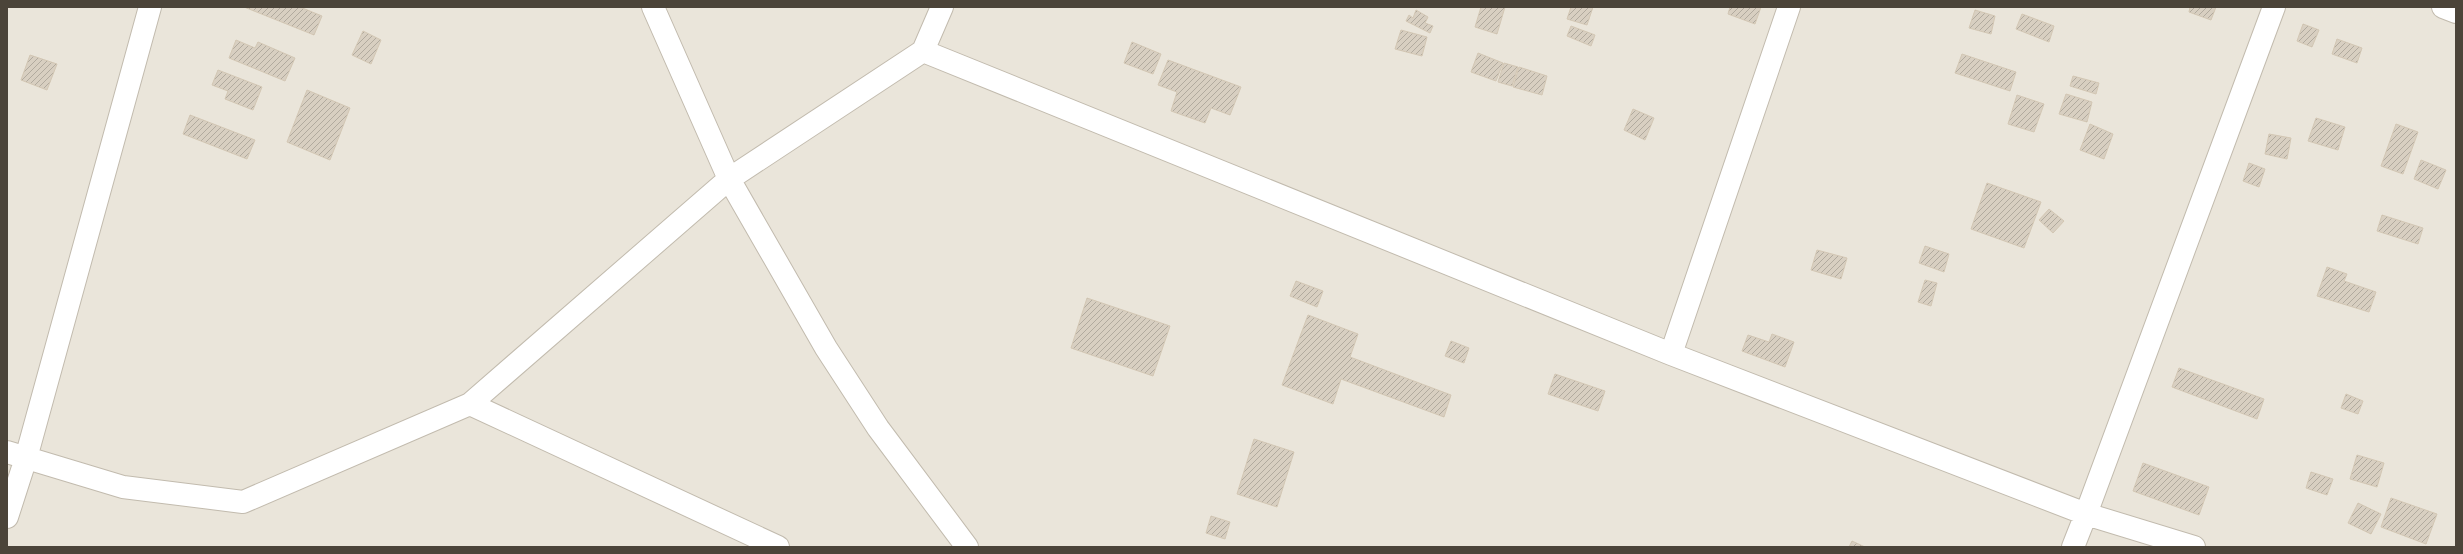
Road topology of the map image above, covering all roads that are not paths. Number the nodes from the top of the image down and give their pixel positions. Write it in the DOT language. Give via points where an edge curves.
graph roads {
  1 [pos="150,7"];
  2 [pos="653,7"];
  3 [pos="942,7"];
  4 [pos="1789,7"];
  5 [pos="2274,7"];
  6 [pos="2443,7"];
  7 [pos="2456,12"];
  8 [pos="923,51"];
  9 [pos="729,179"];
  10 [pos="1671,354"];
  11 [pos="470,404"];
  12 [pos="17,455"];
  13 [pos="2086,514"];
  14 [pos="7,517"];
  15 [pos="778,547"];
  16 [pos="967,547"];
  17 [pos="2073,547"];
  18 [pos="2194,547"];
  1 -- 12 [label="street"];
  2 -- 9 [label="street"];
  3 -- 8 [label="street"];
  4 -- 10 [label="street"];
  5 -- 13 [label="street"];
  6 -- 7 [label="street"];
  8 -- 9 [label="street"];
  8 -- 10 [label="street"];
  9 -- 11 [label="street"];
  9 -- 16 [label="street" via="826,348 878,428"];
  10 -- 13 [label="street"];
  11 -- 12 [label="street" via="243,502 123,487"];
  11 -- 15 [label="street"];
  12 -- 14 [label="street"];
  13 -- 17 [label="street"];
  13 -- 18 [label="street"];
}
